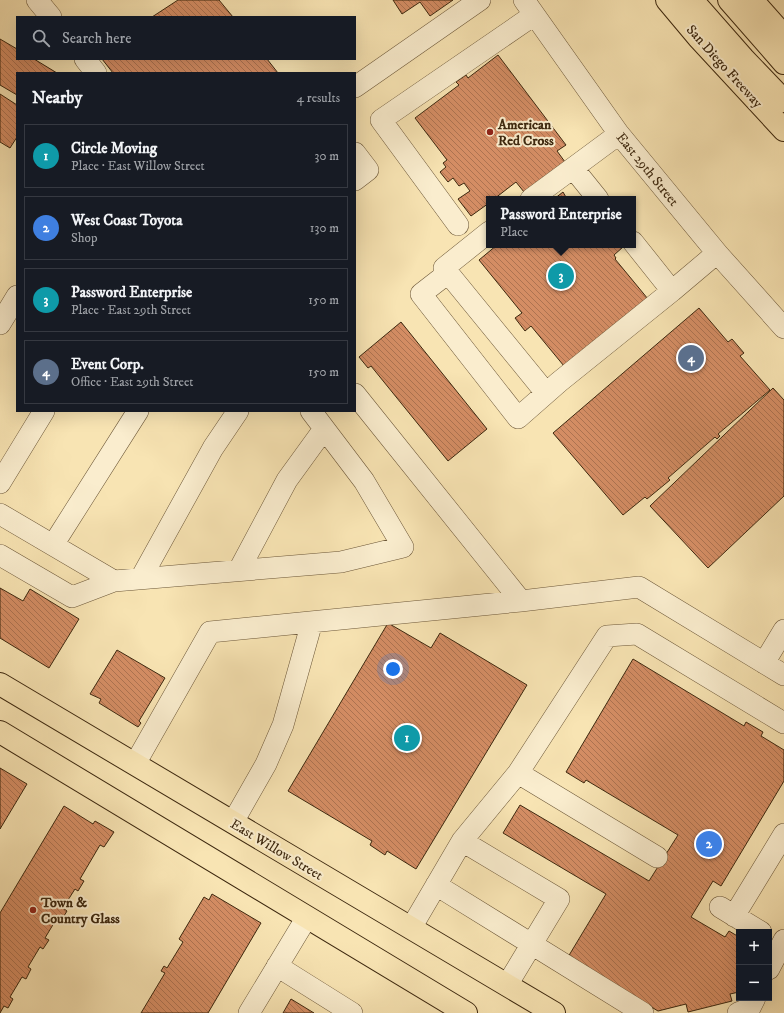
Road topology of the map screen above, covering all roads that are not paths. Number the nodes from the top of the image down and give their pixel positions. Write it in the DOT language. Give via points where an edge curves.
graph roads {
  1 [pos="37,0"];
  2 [pos="480,0"];
  3 [pos="667,0"];
  4 [pos="692,0"];
  5 [pos="729,0"];
  6 [pos="752,0"];
  7 [pos="529,8"];
  8 [pos="50,16"];
  9 [pos="784,36"];
  10 [pos="86,60"];
  11 [pos="784,63"];
  12 [pos="95,72"];
  13 [pos="356,86"];
  14 [pos="784,101"];
  15 [pos="784,130"];
  16 [pos="619,134"];
  17 [pos="356,154"];
  18 [pos="573,168"];
  19 [pos="356,179"];
  20 [pos="535,196"];
  21 [pos="596,196"];
  22 [pos="458,225"];
  23 [pos="486,235"];
  24 [pos="636,246"];
  25 [pos="717,253"];
  26 [pos="446,270"];
  27 [pos="672,291"];
  28 [pos="16,298"];
  29 [pos="0,324"];
  30 [pos="784,328"];
  31 [pos="546,393"];
  32 [pos="356,395"];
  33 [pos="43,412"];
  34 [pos="137,412"];
  35 [pos="237,412"];
  36 [pos="312,412"];
  37 [pos="324,429"];
  38 [pos="0,483"];
  39 [pos="0,514"];
  40 [pos="53,545"];
  41 [pos="0,555"];
  42 [pos="239,570"];
  43 [pos="141,578"];
  44 [pos="114,581"];
  45 [pos="521,601"];
  46 [pos="312,622"];
  47 [pos="784,630"];
  48 [pos="764,663"];
  49 [pos="784,675"];
  50 [pos="0,684"];
  51 [pos="784,723"];
  52 [pos="0,732"];
  53 [pos="135,764"];
  54 [pos="518,773"];
  55 [pos="233,822"];
  56 [pos="784,834"];
  57 [pos="462,841"];
  58 [pos="657,858"];
  59 [pos="436,885"];
  60 [pos="307,917"];
  61 [pos="411,928"];
  62 [pos="756,929"];
  63 [pos="780,942"];
  64 [pos="531,944"];
  65 [pos="771,965"];
  66 [pos="277,966"];
  67 [pos="507,985"];
  68 [pos="754,1001"];
  69 [pos="249,1013"];
  70 [pos="352,1013"];
  71 [pos="466,1013"];
  72 [pos="554,1013"];
  73 [pos="643,1013"];
  74 [pos="738,1013"];
  1 -- 8 [label="street"];
  2 -- 13 [label="street"];
  3 -- 15 [label="main road, San Diego Freeway"];
  4 -- 14 [label="main road"];
  5 -- 11 [label="main road"];
  6 -- 9 [label="main road"];
  7 -- 16 [label="street, East 29th Street"];
  7 -- 22 [label="street" via="381,120"];
  10 -- 12 [label="street"];
  16 -- 18 [label="street"];
  16 -- 25 [label="street, East 29th Street"];
  17 -- 19 [label="street" via="368,170"];
  18 -- 20 [label="street"];
  18 -- 21 [label="street"];
  23 -- 26 [label="street"];
  24 -- 27 [label="street"];
  25 -- 27 [label="street"];
  25 -- 30 [label="street, East 29th Street"];
  26 -- 31 [label="street"];
  26 -- 31 [label="street" via="420,294 518,418"];
  27 -- 31 [label="street"];
  28 -- 29 [label="street"];
  32 -- 45 [label="street"];
  33 -- 38 [label="street"];
  34 -- 40 [label="street"];
  35 -- 43 [label="street" via="213,448"];
  36 -- 37 [label="street"];
  37 -- 42 [label="street" via="287,480"];
  37 -- 42 [label="street" via="364,481 403,547 340,562"];
  39 -- 40 [label="street"];
  40 -- 44 [label="street"];
  41 -- 44 [label="street" via="72,597"];
  42 -- 43 [label="street"];
  43 -- 44 [label="street"];
  45 -- 46 [label="street"];
  45 -- 48 [label="street" via="639,587"];
  46 -- 53 [label="street" via="210,632"];
  46 -- 55 [label="street" via="283,725 266,764"];
  47 -- 48 [label="street"];
  48 -- 49 [label="street"];
  50 -- 53 [label="main road, East Willow Street"];
  51 -- 54 [label="street" via="637,634 607,636"];
  52 -- 60 [label="main road"];
  53 -- 55 [label="main road, East Willow Street"];
  54 -- 57 [label="street"];
  54 -- 58 [label="street"];
  55 -- 61 [label="main road, East Willow Street"];
  56 -- 62 [label="street" via="727,912"];
  57 -- 59 [label="street"];
  57 -- 64 [label="street" via="559,899"];
  59 -- 61 [label="street"];
  59 -- 64 [label="street"];
  60 -- 66 [label="street"];
  60 -- 71 [label="main road"];
  61 -- 67 [label="main road, East Willow Street"];
  63 -- 65 [label="street"];
  64 -- 67 [label="street"];
  64 -- 73 [label="street"];
  66 -- 69 [label="street"];
  66 -- 70 [label="street"];
  67 -- 72 [label="main road, East Willow Street"];
  68 -- 74 [label="street" via="750,1008"];
}
